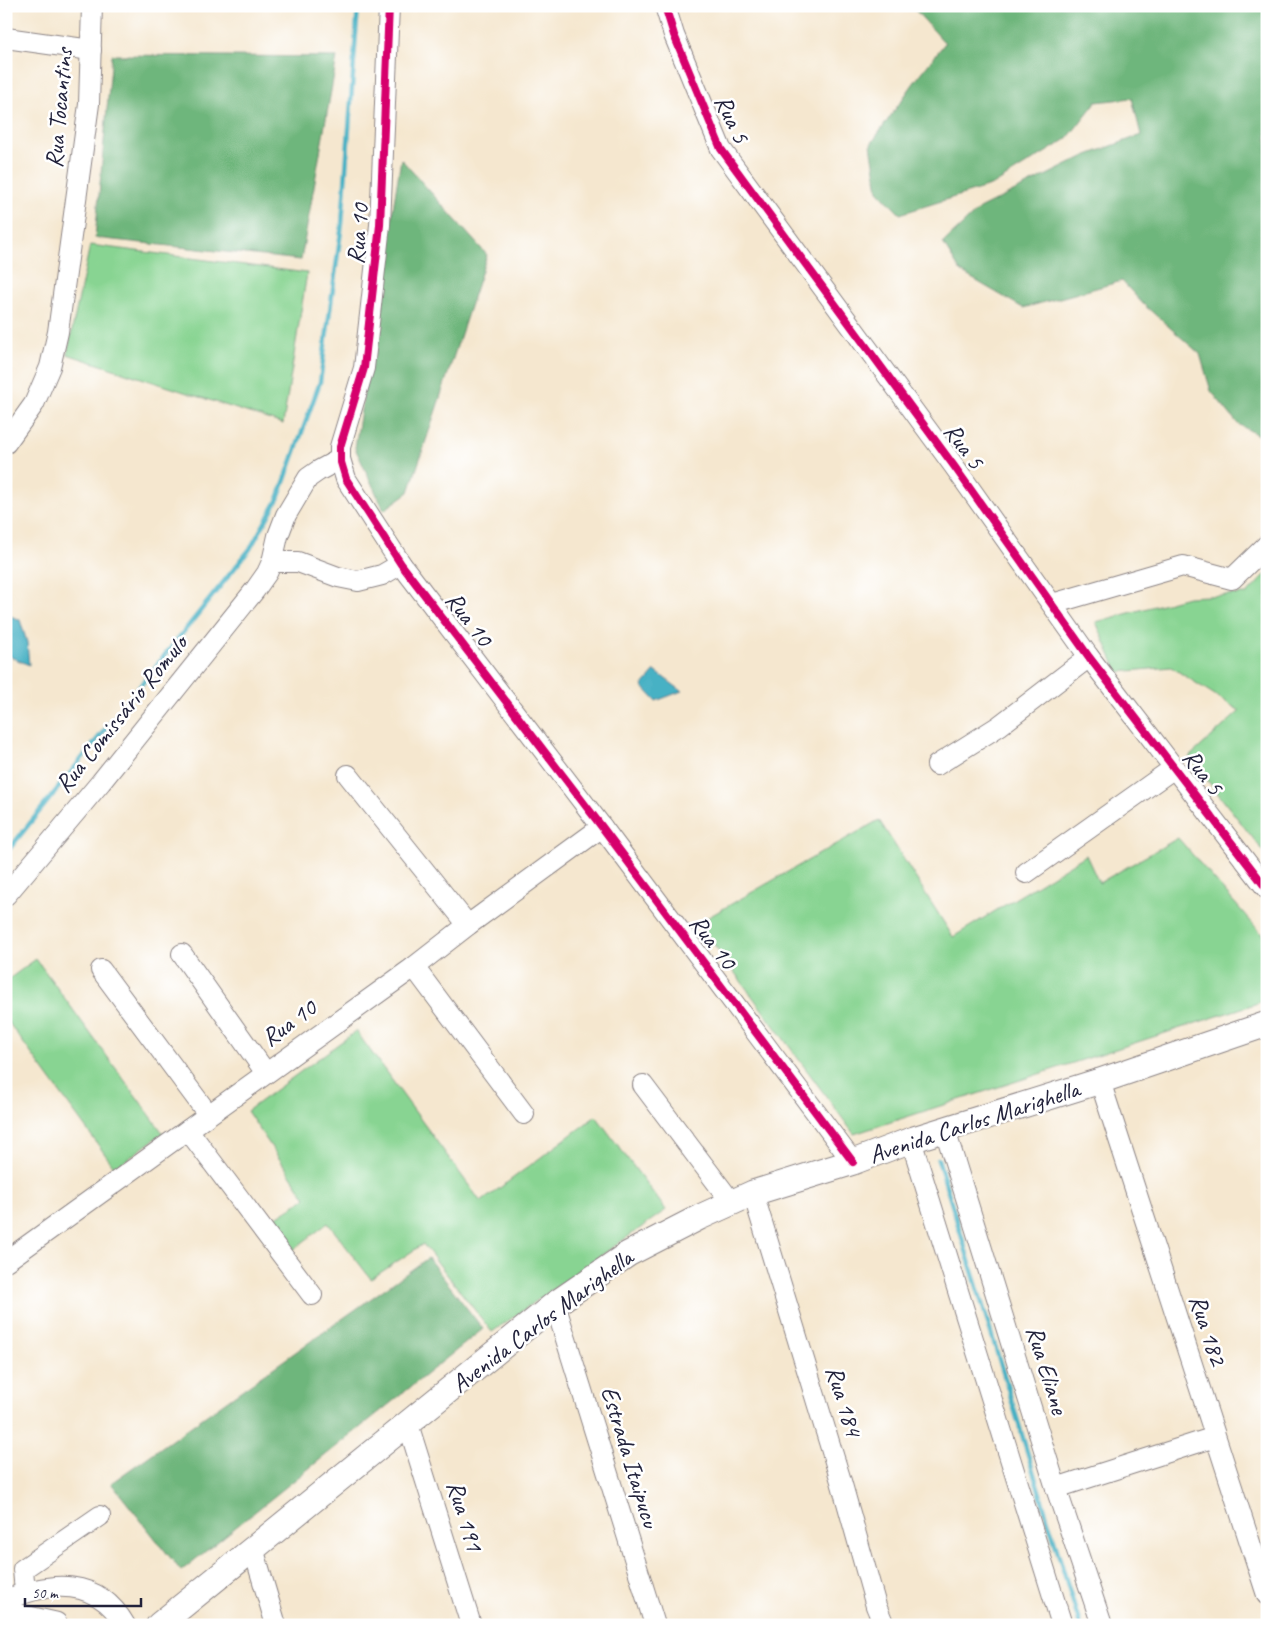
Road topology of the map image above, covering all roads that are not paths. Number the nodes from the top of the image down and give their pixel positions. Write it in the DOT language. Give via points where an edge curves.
graph roads {
  1 [pos="92,6"];
  2 [pos="389,6"];
  3 [pos="665,6"];
  4 [pos="6,38"];
  5 [pos="92,50"];
  6 [pos="6,443"];
  7 [pos="340,459"];
  8 [pos="1267,545"];
  9 [pos="272,562"];
  10 [pos="401,564"];
  11 [pos="1052,604"];
  12 [pos="1089,657"];
  13 [pos="937,765"];
  14 [pos="1174,768"];
  15 [pos="348,775"];
  16 [pos="602,827"];
  17 [pos="1026,873"];
  18 [pos="1267,889"];
  19 [pos="6,896"];
  20 [pos="468,925"];
  21 [pos="182,954"];
  22 [pos="414,967"];
  23 [pos="101,970"];
  24 [pos="1266,1028"];
  25 [pos="266,1073"];
  26 [pos="1100,1081"];
  27 [pos="643,1085"];
  28 [pos="208,1114"];
  29 [pos="524,1114"];
  30 [pos="188,1130"];
  31 [pos="945,1130"];
  32 [pos="911,1140"];
  33 [pos="853,1162"];
  34 [pos="742,1198"];
  35 [pos="6,1261"];
  36 [pos="312,1295"];
  37 [pos="555,1304"];
  38 [pos="408,1424"];
  39 [pos="1215,1437"];
  40 [pos="1056,1488"];
  41 [pos="100,1516"];
  42 [pos="253,1548"];
  43 [pos="26,1592"];
  44 [pos="1267,1595"];
  45 [pos="6,1600"];
  46 [pos="6,1614"];
  47 [pos="55,1625"];
  48 [pos="125,1625"];
  49 [pos="159,1625"];
  50 [pos="276,1625"];
  51 [pos="471,1625"];
  52 [pos="655,1625"];
  53 [pos="884,1625"];
  54 [pos="1062,1625"];
  55 [pos="1102,1625"];
  1 -- 5 [label="street, Rua Tocantins"];
  2 -- 7 [label="street, Rua 10" via="380,225 364,368 343,434"];
  3 -- 11 [label="street, Rua 5" via="721,149"];
  4 -- 5 [label="street"];
  5 -- 6 [label="street, Rua Tocantins" via="90,104 58,332 50,367 34,404"];
  7 -- 9 [label="street, Rua Comissário Romulo" via="308,478 286,515"];
  7 -- 10 [label="street, Rua 10" via="346,479"];
  8 -- 11 [label="street" via="1232,579 1183,566"];
  9 -- 10 [label="street" via="298,562 358,581 382,575"];
  9 -- 19 [label="street, Rua Comissário Romulo" via="255,590"];
  10 -- 16 [label="street, Rua 10"];
  11 -- 12 [label="street, Rua 5"];
  12 -- 13 [label="street" via="999,726"];
  12 -- 14 [label="street, Rua 5"];
  14 -- 17 [label="street"];
  14 -- 18 [label="street, Rua 5"];
  15 -- 20 [label="street"];
  16 -- 20 [label="street, Rua 10"];
  16 -- 33 [label="street, Rua 10"];
  20 -- 22 [label="street, Rua 10"];
  21 -- 25 [label="street"];
  22 -- 25 [label="street, Rua 10"];
  22 -- 29 [label="street"];
  23 -- 28 [label="street"];
  24 -- 26 [label="main road, Avenida Carlos Marighella"];
  25 -- 28 [label="street, Rua 10"];
  26 -- 31 [label="main road, Avenida Carlos Marighella"];
  26 -- 39 [label="street, Rua 182"];
  27 -- 34 [label="street, Rua 184"];
  28 -- 30 [label="street, Rua 10"];
  30 -- 35 [label="street, Rua 10"];
  30 -- 36 [label="street"];
  31 -- 32 [label="main road, Avenida Carlos Marighella"];
  31 -- 40 [label="street, Rua Eliane"];
  32 -- 33 [label="main road, Avenida Carlos Marighella"];
  32 -- 54 [label="street"];
  33 -- 34 [label="main road, Avenida Carlos Marighella"];
  34 -- 37 [label="main road, Avenida Carlos Marighella" via="628,1254"];
  34 -- 53 [label="street, Rua 184" via="841,1482"];
  37 -- 38 [label="main road, Avenida Carlos Marighella"];
  37 -- 52 [label="street, Estrada Itaipucu"];
  38 -- 42 [label="main road, Avenida Carlos Marighella"];
  38 -- 51 [label="street, Rua 191"];
  39 -- 40 [label="street"];
  39 -- 44 [label="street, Rua 182"];
  40 -- 55 [label="street, Rua Eliane"];
  41 -- 43 [label="street" via="23,1569"];
  42 -- 49 [label="main road, Avenida Carlos Marighella"];
  42 -- 50 [label="street"];
  43 -- 45 [label="street"];
  43 -- 48 [label="street" via="55,1586 91,1592 113,1607"];
  46 -- 47 [label="main road"];
}
